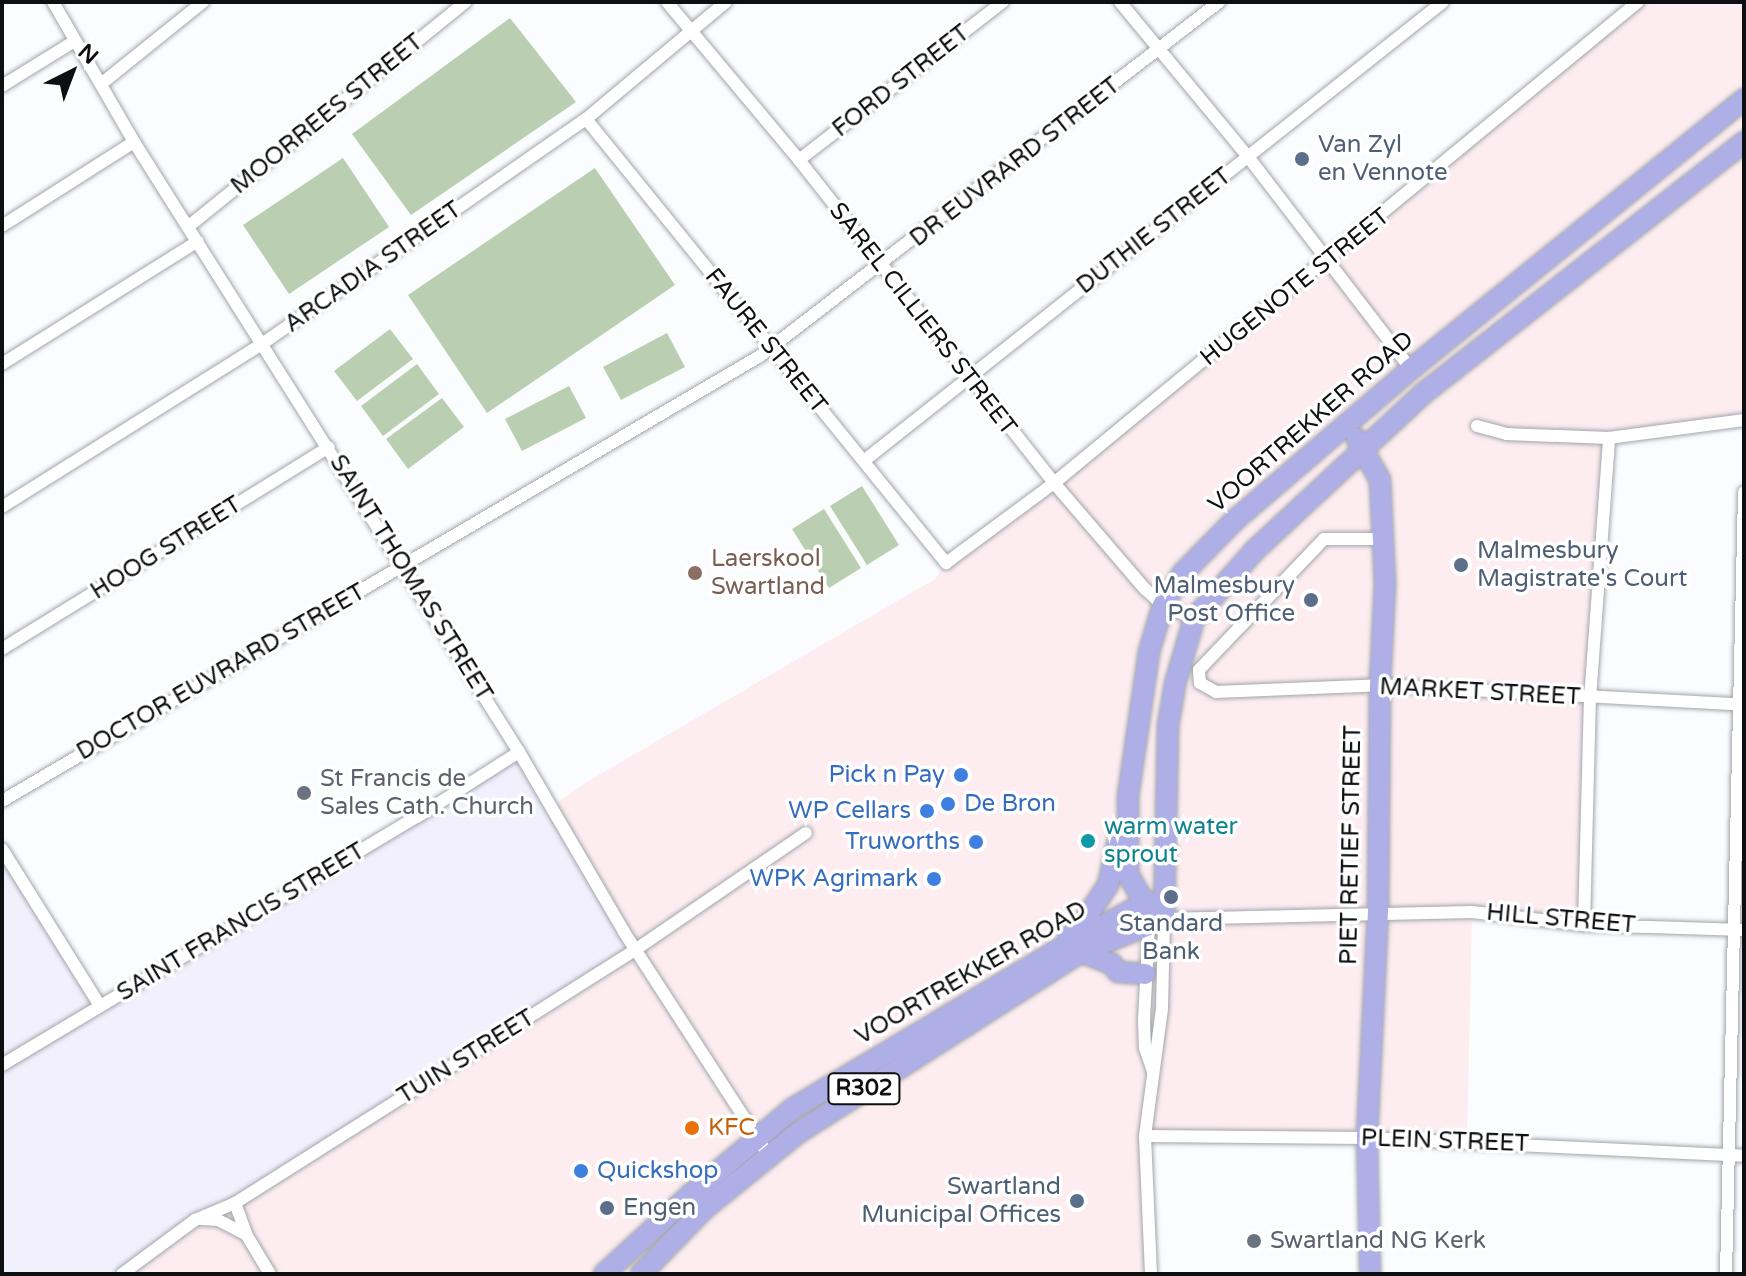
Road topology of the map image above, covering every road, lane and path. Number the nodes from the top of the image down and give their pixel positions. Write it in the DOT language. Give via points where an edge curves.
graph roads {
  1 [pos="53,2"];
  2 [pos="203,2"];
  3 [pos="466,2"];
  4 [pos="667,2"];
  5 [pos="726,2"];
  6 [pos="1003,2"];
  7 [pos="1120,2"];
  8 [pos="1219,2"];
  9 [pos="1443,2"];
  10 [pos="1638,2"];
  11 [pos="689,31"];
  12 [pos="73,42"];
  13 [pos="1160,49"];
  14 [pos="101,84"];
  15 [pos="2,86"];
  16 [pos="1744,99"];
  17 [pos="586,119"];
  18 [pos="134,142"];
  19 [pos="1744,142"];
  20 [pos="1249,158"];
  21 [pos="799,160"];
  22 [pos="2,226"];
  23 [pos="189,226"];
  24 [pos="198,241"];
  25 [pos="1327,261"];
  26 [pos="880,267"];
  27 [pos="262,344"];
  28 [pos="771,349"];
  29 [pos="2,364"];
  30 [pos="1411,369"];
  31 [pos="970,377"];
  32 [pos="1744,420"];
  33 [pos="1347,426"];
  34 [pos="1477,426"];
  35 [pos="1609,438"];
  36 [pos="329,447"];
  37 [pos="1364,447"];
  38 [pos="865,460"];
  39 [pos="1054,483"];
  40 [pos="1744,492"];
  41 [pos="2,507"];
  42 [pos="1384,539"];
  43 [pos="946,563"];
  44 [pos="401,566"];
  45 [pos="1163,605"];
  46 [pos="1194,619"];
  47 [pos="2,649"];
  48 [pos="1380,685"];
  49 [pos="1590,699"];
  50 [pos="1742,705"];
  51 [pos="519,752"];
  52 [pos="1128,796"];
  53 [pos="2,801"];
  54 [pos="806,833"];
  55 [pos="2,849"];
  56 [pos="1378,911"];
  57 [pos="1156,912"];
  58 [pos="1584,925"];
  59 [pos="1739,930"];
  60 [pos="635,950"];
  61 [pos="1054,952"];
  62 [pos="1081,952"];
  63 [pos="1145,974"];
  64 [pos="100,1006"];
  65 [pos="2,1065"];
  66 [pos="1155,1078"];
  67 [pos="1145,1136"];
  68 [pos="1367,1138"];
  69 [pos="761,1146"];
  70 [pos="1729,1156"];
  71 [pos="1744,1156"];
  72 [pos="235,1203"];
  73 [pos="195,1220"];
  74 [pos="246,1234"];
  75 [pos="122,1274"];
  76 [pos="270,1274"];
  77 [pos="604,1274"];
  78 [pos="641,1274"];
  79 [pos="1151,1274"];
  80 [pos="1370,1274"];
  81 [pos="1726,1274"];
  1 -- 12 [label="street, SAINT THOMAS STREET"];
  2 -- 14 [label="street"];
  3 -- 23 [label="street, MOORREES STREET"];
  4 -- 11 [label="street, SAREL CILLIERS STREET"];
  5 -- 11 [label="street, ARCADIA STREET"];
  6 -- 21 [label="street, FORD STREET"];
  7 -- 13 [label="street"];
  8 -- 13 [label="street, DR EUVRARD STREET"];
  9 -- 20 [label="street, DUTHIE STREET"];
  10 -- 25 [label="street, HUGENOTE STREET"];
  11 -- 17 [label="street, ARCADIA STREET"];
  11 -- 21 [label="street, SAREL CILLIERS STREET"];
  12 -- 14 [label="street, SAINT THOMAS STREET"];
  12 -- 15 [label="street"];
  13 -- 20 [label="street"];
  13 -- 26 [label="street, DR EUVRARD STREET"];
  14 -- 18 [label="street, SAINT THOMAS STREET"];
  16 -- 30 [label="main road, VOORTREKKER ROAD"];
  17 -- 27 [label="street, ARCADIA STREET"];
  17 -- 28 [label="street, FAURE STREET"];
  18 -- 22 [label="street"];
  18 -- 23 [label="street, SAINT THOMAS STREET"];
  19 -- 37 [label="main road" via="1424,393"];
  20 -- 25 [label="street"];
  20 -- 31 [label="street, DUTHIE STREET"];
  21 -- 26 [label="street, SAREL CILLIERS STREET"];
  23 -- 24 [label="street, SAINT THOMAS STREET"];
  24 -- 27 [label="street, SAINT THOMAS STREET"];
  24 -- 29 [label="street"];
  25 -- 30 [label="street"];
  25 -- 39 [label="street, HUGENOTE STREET"];
  26 -- 28 [label="street, DR EUVRARD STREET"];
  26 -- 31 [label="street, SAREL CILLIERS STREET"];
  27 -- 36 [label="street, SAINT THOMAS STREET"];
  27 -- 41 [label="street, ARCADIA STREET"];
  28 -- 38 [label="street, FAURE STREET"];
  28 -- 44 [label="street, DOCTOR EUVRARD STREET"];
  30 -- 33 [label="main road, VOORTREKKER ROAD"];
  31 -- 38 [label="street, DUTHIE STREET"];
  31 -- 39 [label="street, SAREL CILLIERS STREET"];
  32 -- 35 [label="street"];
  33 -- 37 [label="main road, PIET RETIEF STREET"];
  33 -- 45 [label="main road, VOORTREKKER ROAD" via="1235,520 1183,573"];
  34 -- 35 [label="street" via="1506,434"];
  35 -- 49 [label="street"];
  36 -- 44 [label="street, SAINT THOMAS STREET"];
  36 -- 47 [label="street, HOOG STREET"];
  37 -- 42 [label="main road, PIET RETIEF STREET" via="1380,480"];
  37 -- 46 [label="main road" via="1255,550"];
  38 -- 43 [label="street, FAURE STREET"];
  39 -- 43 [label="street, HUGENOTE STREET"];
  39 -- 45 [label="street, SAREL CILLIERS STREET"];
  40 -- 50 [label="street"];
  42 -- 48 [label="main road, PIET RETIEF STREET"];
  42 -- 48 [label="street, MARKET STREET" via="1324,539 1199,670 1200,683 1216,692"];
  44 -- 51 [label="street, SAINT THOMAS STREET"];
  44 -- 53 [label="street, DOCTOR EUVRARD STREET"];
  45 -- 46 [label="street, SAREL CILLIERS STREET"];
  45 -- 52 [label="main road, VOORTREKKER ROAD" via="1144,677"];
  46 -- 57 [label="main road" via="1168,726"];
  48 -- 49 [label="street, MARKET STREET"];
  48 -- 56 [label="main road, PIET RETIEF STREET"];
  49 -- 50 [label="street, MARKET STREET"];
  49 -- 58 [label="street"];
  50 -- 59 [label="street"];
  51 -- 60 [label="street, SAINT THOMAS STREET"];
  51 -- 64 [label="street, SAINT FRANCIS STREET"];
  52 -- 57 [label="main road, VOORTREKKER ROAD" via="1128,875"];
  52 -- 61 [label="main road" via="1108,885"];
  54 -- 60 [label="street, TUIN STREET"];
  55 -- 64 [label="street"];
  56 -- 57 [label="street, HILL STREET"];
  56 -- 58 [label="street, HILL STREET" via="1472,912"];
  56 -- 68 [label="main road, PIET RETIEF STREET"];
  57 -- 61 [label="main road, VOORTREKKER ROAD / R302"];
  57 -- 62 [label="main road, VOORTREKKER ROAD / R302"];
  57 -- 63 [label="street"];
  57 -- 66 [label="street" via="1162,1009"];
  58 -- 59 [label="street, HILL STREET"];
  59 -- 70 [label="street"];
  60 -- 69 [label="street, SAINT THOMAS STREET"];
  60 -- 72 [label="street, TUIN STREET"];
  61 -- 69 [label="main road, VOORTREKKER ROAD / R302" via="792,1109"];
  62 -- 63 [label="main road" via="1112,964 1118,972"];
  62 -- 69 [label="main road, VOORTREKKER ROAD / R302"];
  63 -- 66 [label="street" via="1145,1048"];
  64 -- 65 [label="street, SAINT FRANCIS STREET"];
  66 -- 67 [label="street"];
  67 -- 68 [label="street, PLEIN STREET"];
  67 -- 79 [label="street"];
  68 -- 70 [label="street, PLEIN STREET"];
  68 -- 80 [label="main road, PIET RETIEF STREET"];
  69 -- 77 [label="main road, VOORTREKKER ROAD / R302"];
  69 -- 78 [label="main road, VOORTREKKER ROAD / R302"];
  70 -- 71 [label="street, PLEIN STREET"];
  70 -- 81 [label="street"];
  72 -- 73 [label="street, TUIN STREET"];
  72 -- 74 [label="street"];
  73 -- 74 [label="street" via="218,1220"];
  73 -- 75 [label="street, TUIN STREET"];
  74 -- 76 [label="street"];
}
